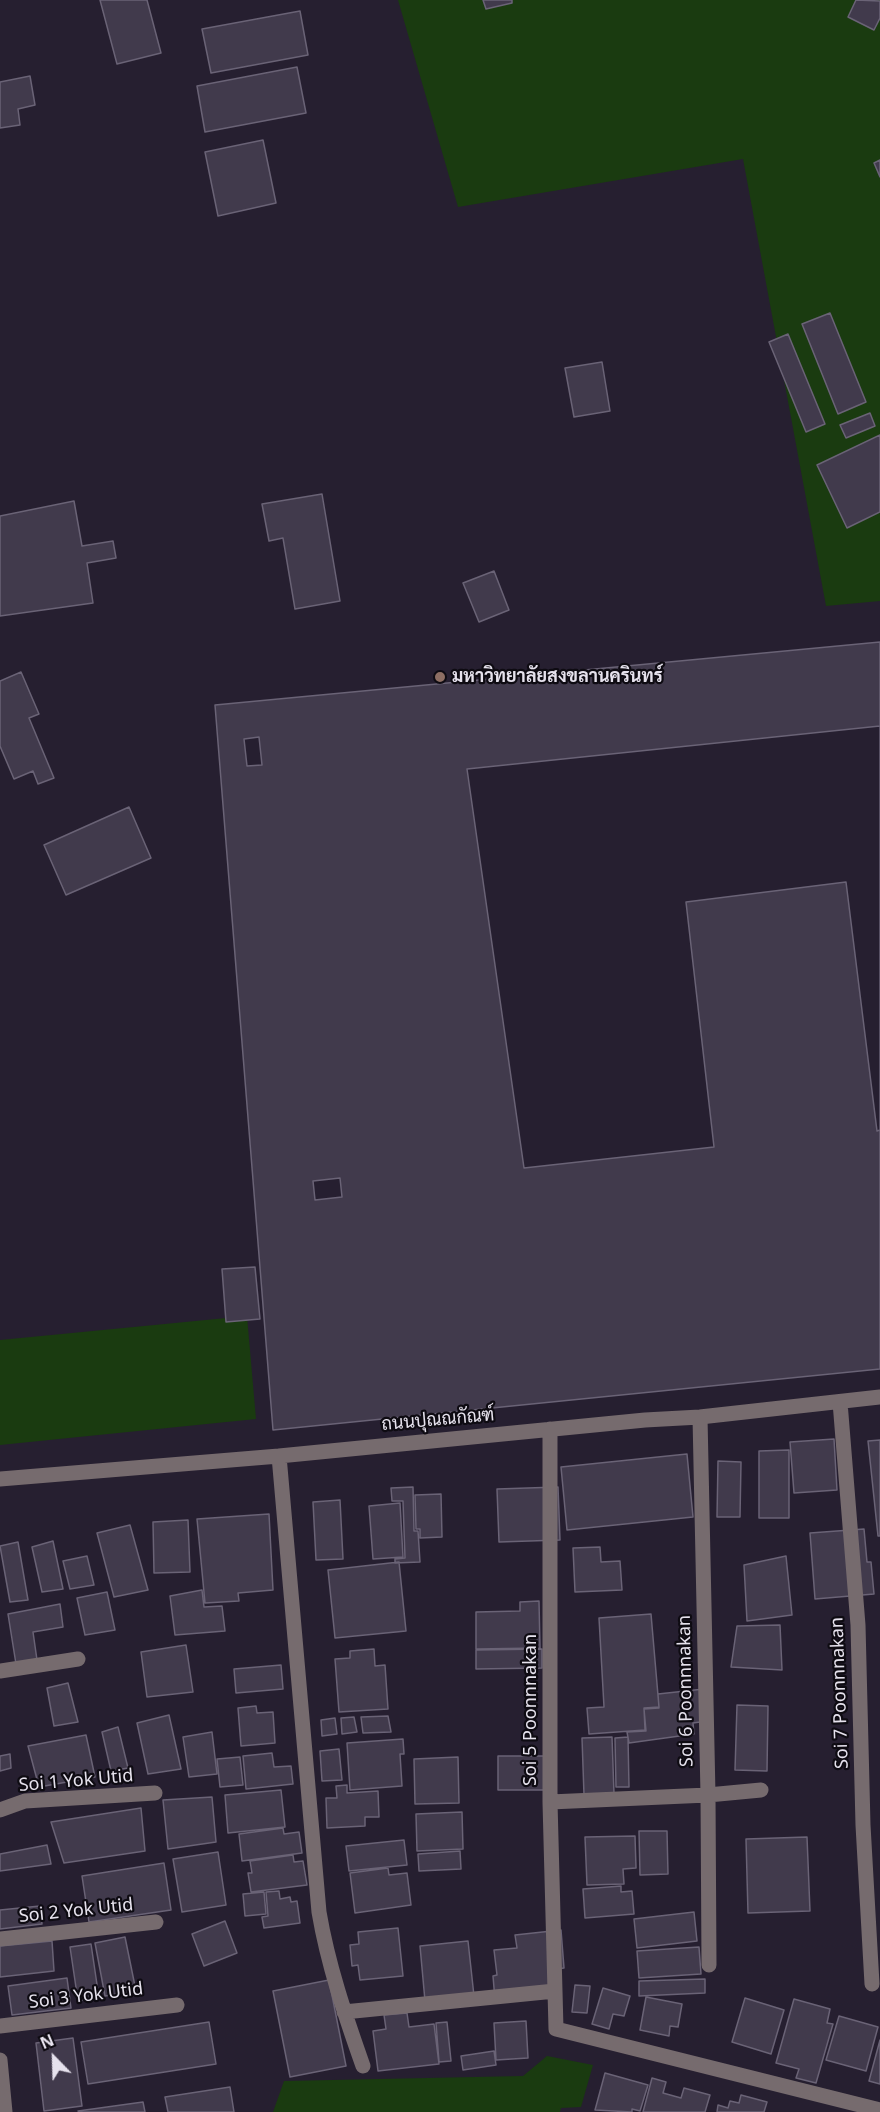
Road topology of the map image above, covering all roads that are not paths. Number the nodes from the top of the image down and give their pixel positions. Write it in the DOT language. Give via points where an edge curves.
graph roads {
  1 [pos="880,1397"];
  2 [pos="840,1402"];
  3 [pos="700,1417"];
  4 [pos="550,1429"];
  5 [pos="279,1456"];
  6 [pos="0,1479"];
  7 [pos="78,1659"];
  8 [pos="0,1671"];
  9 [pos="761,1790"];
  10 [pos="155,1793"];
  11 [pos="708,1795"];
  12 [pos="550,1802"];
  13 [pos="0,1810"];
  14 [pos="156,1922"];
  15 [pos="0,1939"];
  16 [pos="709,1965"];
  17 [pos="872,1984"];
  18 [pos="555,1991"];
  19 [pos="177,2005"];
  20 [pos="344,2012"];
  21 [pos="0,2026"];
  22 [pos="0,2060"];
  23 [pos="363,2066"];
  24 [pos="880,2110"];
  25 [pos="5,2112"];
  1 -- 2 [label="street, ถนนปุณณกัณฑ์"];
  2 -- 3 [label="street, ถนนปุณณกัณฑ์"];
  2 -- 17 [label="street, Soi 7 Poonnnakan" via="858,1625"];
  3 -- 4 [label="street, ถนนปุณณกัณฑ์"];
  3 -- 11 [label="street, Soi 6 Poonnnakan"];
  4 -- 5 [label="street, ถนนปุณณกัณฑ์"];
  4 -- 12 [label="street, Soi 5 Poonnnakan"];
  5 -- 6 [label="street, ถนนปุณณกัณฑ์"];
  5 -- 20 [label="street" via="319,1912"];
  7 -- 8 [label="street"];
  9 -- 11 [label="street"];
  10 -- 13 [label="street, Soi 1 Yok Utid" via="25,1802"];
  11 -- 12 [label="street"];
  11 -- 16 [label="street, Soi 6 Poonnnakan"];
  12 -- 18 [label="street, Soi 5 Poonnnakan"];
  14 -- 15 [label="street, Soi 2 Yok Utid"];
  18 -- 20 [label="street"];
  18 -- 24 [label="street, Soi 5 Poonnnakan" via="556,2029"];
  19 -- 21 [label="street, Soi 3 Yok Utid"];
  20 -- 23 [label="street"];
  22 -- 25 [label="street"];
}
